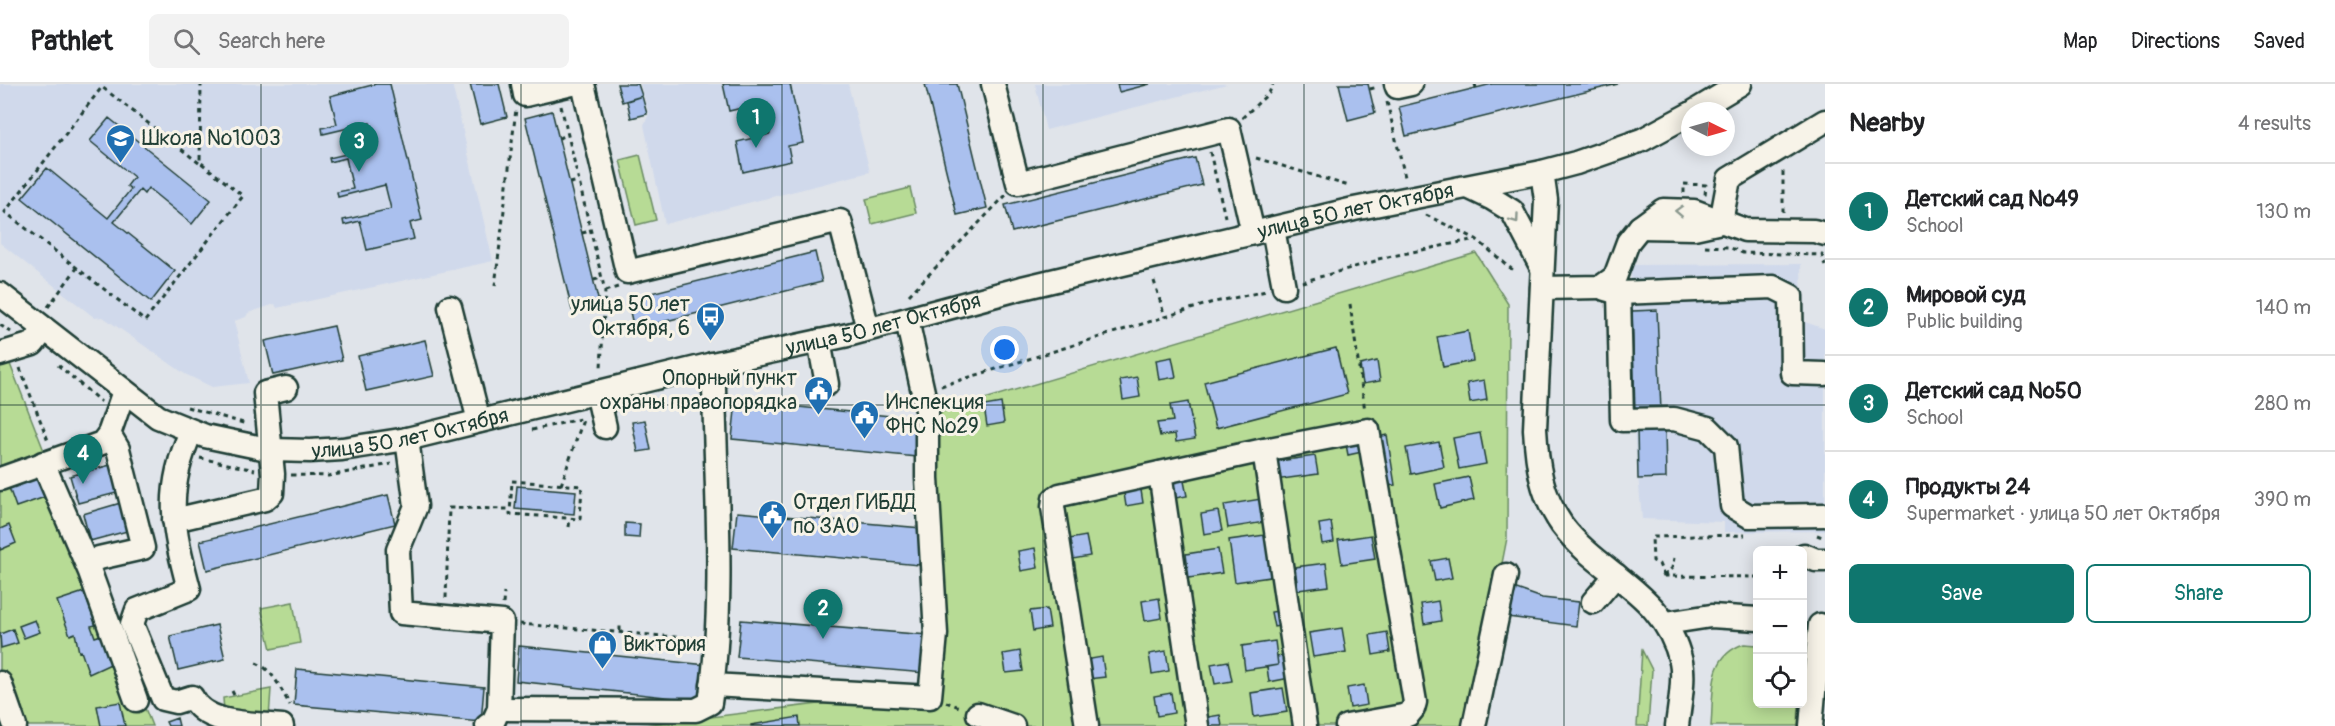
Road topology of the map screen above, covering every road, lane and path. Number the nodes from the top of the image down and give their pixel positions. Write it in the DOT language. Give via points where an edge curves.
graph roads {
  1 [pos="201,84"];
  2 [pos="523,84"];
  3 [pos="583,84"];
  4 [pos="993,84"];
  5 [pos="1273,84"];
  6 [pos="1410,84"];
  7 [pos="1740,84"];
  8 [pos="565,91"];
  9 [pos="1391,92"];
  10 [pos="1710,102"];
  11 [pos="516,108"];
  12 [pos="1681,119"];
  13 [pos="1825,121"];
  14 [pos="1228,129"];
  15 [pos="568,135"];
  16 [pos="559,138"];
  17 [pos="1234,152"];
  18 [pos="199,163"];
  19 [pos="1783,167"];
  20 [pos="1542,172"];
  21 [pos="1405,177"];
  22 [pos="579,181"];
  23 [pos="570,183"];
  24 [pos="1018,183"];
  25 [pos="1349,186"];
  26 [pos="1468,187"];
  27 [pos="1426,215"];
  28 [pos="1783,219"];
  29 [pos="1721,222"];
  30 [pos="591,231"];
  31 [pos="1263,231"];
  32 [pos="582,233"];
  33 [pos="1825,234"];
  34 [pos="1476,239"];
  35 [pos="77,268"];
  36 [pos="1514,271"];
  37 [pos="602,278"];
  38 [pos="1542,279"];
  39 [pos="594,280"];
  40 [pos="1154,281"];
  41 [pos="626,285"];
  42 [pos="495,286"];
  43 [pos="1284,287"];
  44 [pos="1610,290"];
  45 [pos="605,291"];
  46 [pos="0,294"];
  47 [pos="909,295"];
  48 [pos="1350,304"];
  49 [pos="450,307"];
  50 [pos="1165,317"];
  51 [pos="46,319"];
  52 [pos="907,320"];
  53 [pos="868,329"];
  54 [pos="819,341"];
  55 [pos="4,349"];
  56 [pos="712,364"];
  57 [pos="602,368"];
  58 [pos="1825,374"];
  59 [pos="827,384"];
  60 [pos="286,388"];
  61 [pos="124,391"];
  62 [pos="922,391"];
  63 [pos="178,404"];
  64 [pos="596,413"];
  65 [pos="478,421"];
  66 [pos="1368,430"];
  67 [pos="526,431"];
  68 [pos="191,432"];
  69 [pos="109,434"];
  70 [pos="271,439"];
  71 [pos="406,439"];
  72 [pos="1264,450"];
  73 [pos="49,461"];
  74 [pos="1160,473"];
  75 [pos="0,479"];
  76 [pos="561,485"];
  77 [pos="510,509"];
  78 [pos="570,518"];
  79 [pos="174,520"];
  80 [pos="569,526"];
  81 [pos="1821,533"];
  82 [pos="1756,535"];
  83 [pos="1825,538"];
  84 [pos="99,558"];
  85 [pos="1674,558"];
  86 [pos="1825,560"];
  87 [pos="1506,575"];
  88 [pos="1616,575"];
  89 [pos="1664,576"];
  90 [pos="1753,576"];
  91 [pos="1593,602"];
  92 [pos="445,617"];
  93 [pos="1753,619"];
  94 [pos="502,622"];
  95 [pos="620,623"];
  96 [pos="1666,623"];
  97 [pos="1816,625"];
  98 [pos="620,631"];
  99 [pos="716,640"];
  100 [pos="255,663"];
  101 [pos="0,683"];
  102 [pos="712,685"];
  103 [pos="930,697"];
  104 [pos="136,700"];
  105 [pos="290,705"];
  106 [pos="978,714"];
  107 [pos="198,718"];
  108 [pos="493,718"];
  109 [pos="15,726"];
  110 [pos="282,726"];
  111 [pos="1013,726"];
  112 [pos="1087,726"];
  113 [pos="1197,726"];
  114 [pos="1305,726"];
  115 [pos="1347,726"];
  116 [pos="1474,726"];
  117 [pos="1677,726"];
  118 [pos="1811,726"];
  1 -- 35 [label="path" via="200,162 243,196 145,321"];
  2 -- 8 [label="street" via="525,94"];
  3 -- 53 [label="street" via="627,272 840,221"];
  4 -- 24 [label="street"];
  5 -- 14 [label="path" via="1259,104"];
  6 -- 9 [label="street"];
  7 -- 10 [label="street"];
  8 -- 15 [label="path"];
  9 -- 21 [label="path"];
  11 -- 42 [label="path"];
  12 -- 20 [label="street, улица 50 лет Октября" via="1642,140"];
  13 -- 29 [label="street" via="1729,178"];
  14 -- 17 [label="street"];
  14 -- 24 [label="street"];
  15 -- 16 [label="path"];
  15 -- 22 [label="path"];
  17 -- 25 [label="path"];
  17 -- 31 [label="street"];
  18 -- 35 [label="path" via="102,87 5,212"];
  19 -- 28 [label="path"];
  20 -- 26 [label="street, улица 50 лет Октября"];
  20 -- 38 [label="street" via="1546,200"];
  22 -- 23 [label="path"];
  22 -- 30 [label="path"];
  24 -- 47 [label="path"];
  26 -- 31 [label="street, улица 50 лет Октября" via="1354,208"];
  26 -- 38 [label="street, one-way" via="1512,212"];
  27 -- 34 [label="path"];
  29 -- 33 [label="street" via="1744,230"];
  29 -- 44 [label="street" via="1694,228 1640,227 1628,242"];
  30 -- 32 [label="path"];
  30 -- 37 [label="path"];
  31 -- 43 [label="street"];
  31 -- 52 [label="street, улица 50 лет Октября" via="1022,288"];
  34 -- 36 [label="path"];
  34 -- 43 [label="path" via="1378,259"];
  35 -- 51 [label="path"];
  37 -- 39 [label="path"];
  37 -- 45 [label="path"];
  38 -- 44 [label="street"];
  38 -- 88 [label="street" via="1537,465 1562,525"];
  40 -- 50 [label="path"];
  41 -- 45 [label="path"];
  43 -- 50 [label="path"];
  44 -- 58 [label="street" via="1773,287 1791,296 1792,373"];
  44 -- 81 [label="street" via="1622,420 1674,418 1708,428 1726,446 1732,506 1749,516"];
  45 -- 57 [label="path"];
  46 -- 51 [label="street, улица 50 лет Октября"];
  48 -- 66 [label="path"];
  49 -- 65 [label="street"];
  50 -- 62 [label="path"];
  51 -- 55 [label="street" via="33,344"];
  51 -- 61 [label="street, улица 50 лет Октября"];
  52 -- 53 [label="street, улица 50 лет Октября"];
  52 -- 62 [label="street"];
  53 -- 54 [label="street, улица 50 лет Октября"];
  54 -- 56 [label="street, улица 50 лет Октября"];
  54 -- 59 [label="street"];
  55 -- 73 [label="path"];
  56 -- 64 [label="street, улица 50 лет Октября"];
  56 -- 99 [label="street" via="709,515 719,568"];
  60 -- 70 [label="street" via="265,393"];
  61 -- 68 [label="street, улица 50 лет Октября" via="158,417"];
  61 -- 69 [label="street"];
  62 -- 103 [label="street" via="927,410 936,634"];
  63 -- 70 [label="path"];
  64 -- 65 [label="street, улица 50 лет Октября"];
  64 -- 67 [label="path"];
  64 -- 76 [label="path"];
  65 -- 71 [label="street, улица 50 лет Октября"];
  66 -- 72 [label="street"];
  66 -- 115 [label="street" via="1415,702 1408,715"];
  68 -- 70 [label="street, улица 50 лет Октября" via="227,442"];
  68 -- 79 [label="street" via="179,462 172,498"];
  69 -- 73 [label="street" via="102,443"];
  69 -- 84 [label="street" via="118,449 142,548"];
  70 -- 71 [label="street, улица 50 лет Октября" via="310,451"];
  70 -- 79 [label="street" via="272,492 265,499"];
  71 -- 92 [label="street" via="416,507 398,550 401,613"];
  72 -- 74 [label="street"];
  72 -- 114 [label="street"];
  73 -- 75 [label="street"];
  73 -- 104 [label="street"];
  74 -- 112 [label="street" via="1054,499"];
  74 -- 113 [label="street"];
  76 -- 77 [label="path" via="512,482"];
  76 -- 78 [label="path" via="582,486 580,519"];
  77 -- 78 [label="path" via="510,514"];
  77 -- 92 [label="path" via="449,508"];
  78 -- 80 [label="path"];
  79 -- 107 [label="street" via="189,589 137,610 132,624 163,699 176,702 192,697"];
  81 -- 83 [label="path"];
  81 -- 86 [label="street" via="1804,555"];
  82 -- 89 [label="path" via="1652,537 1653,561 1659,564"];
  85 -- 89 [label="path"];
  87 -- 116 [label="street"];
  88 -- 91 [label="street"];
  88 -- 96 [label="street"];
  89 -- 90 [label="path"];
  92 -- 94 [label="street"];
  93 -- 96 [label="street" via="1711,616"];
  94 -- 98 [label="path"];
  94 -- 108 [label="street"];
  95 -- 98 [label="path"];
  96 -- 117 [label="street" via="1682,664"];
  97 -- 118 [label="street"];
  98 -- 99 [label="path"];
  99 -- 102 [label="street"];
  100 -- 105 [label="path" via="276,680"];
  101 -- 109 [label="street"];
  102 -- 103 [label="street"];
  102 -- 108 [label="street" via="710,703 696,710"];
  103 -- 106 [label="path"];
  106 -- 111 [label="street"];
  107 -- 110 [label="street"];
}
